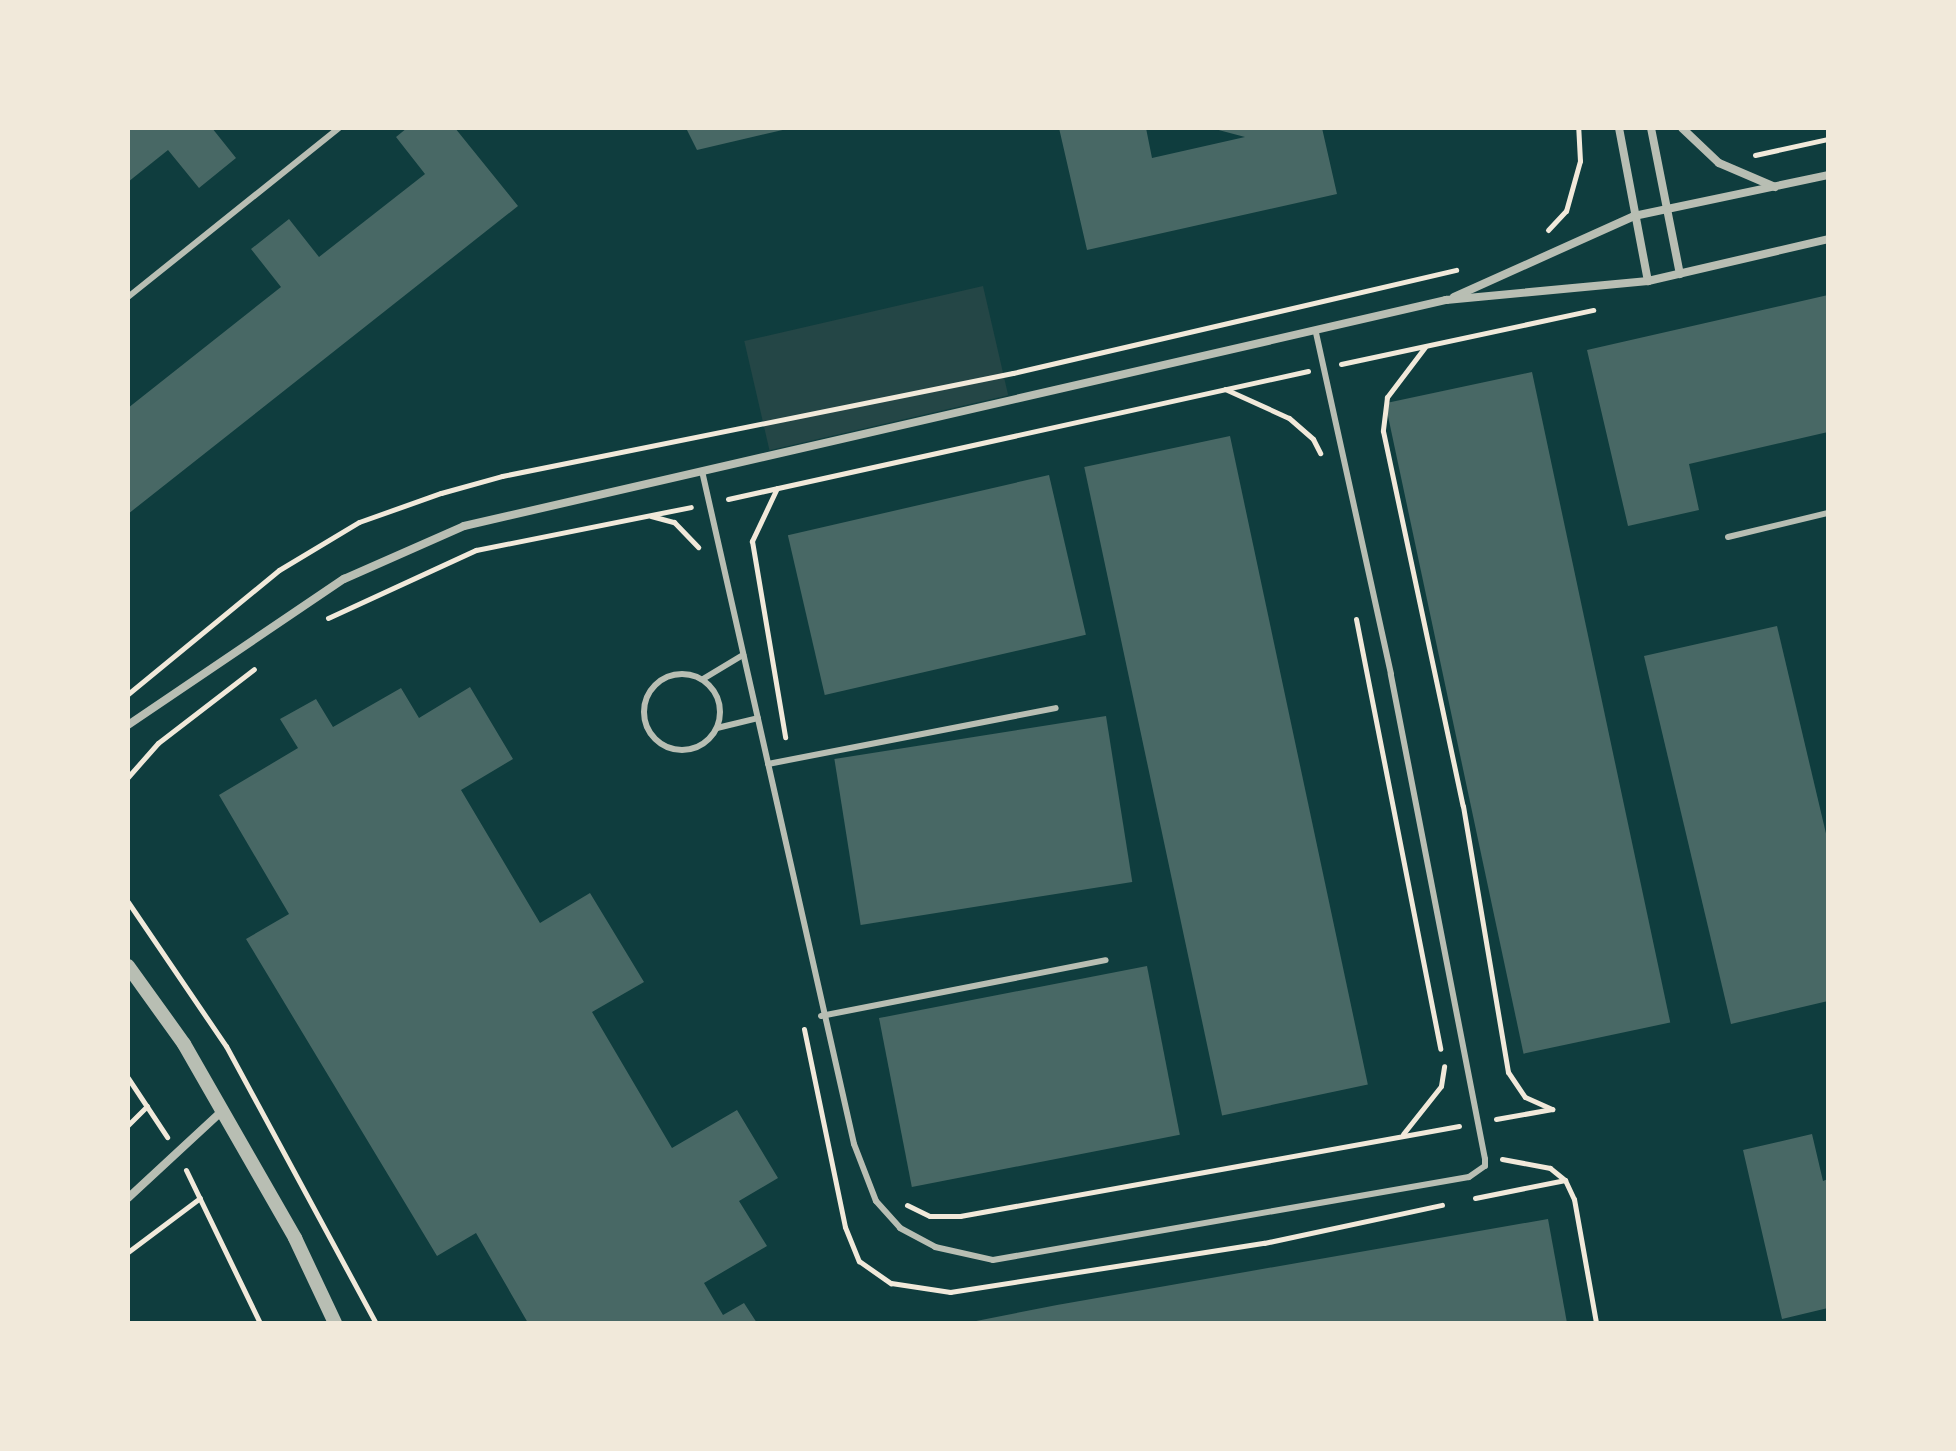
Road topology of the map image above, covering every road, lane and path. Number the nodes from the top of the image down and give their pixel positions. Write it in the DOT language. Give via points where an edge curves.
graph roads {
  1 [pos="339,128"];
  2 [pos="1578,128"];
  3 [pos="1619,128"];
  4 [pos="1651,128"];
  5 [pos="1682,128"];
  6 [pos="1828,139"];
  7 [pos="1739,158"];
  8 [pos="1828,175"];
  9 [pos="1776,187"];
  10 [pos="1668,209"];
  11 [pos="1634,216"];
  12 [pos="1541,237"];
  13 [pos="1828,239"];
  14 [pos="1461,269"];
  15 [pos="1680,274"];
  16 [pos="1648,281"];
  17 [pos="128,297"];
  18 [pos="1446,300"];
  19 [pos="1597,309"];
  20 [pos="1316,333"];
  21 [pos="1425,346"];
  22 [pos="1324,367"];
  23 [pos="1224,389"];
  24 [pos="1322,460"];
  25 [pos="702,471"];
  26 [pos="709,503"];
  27 [pos="1828,513"];
  28 [pos="650,515"];
  29 [pos="1728,537"];
  30 [pos="701,554"];
  31 [pos="1354,611"];
  32 [pos="319,623"];
  33 [pos="743,655"];
  34 [pos="267,660"];
  35 [pos="703,679"];
  36 [pos="128,694"];
  37 [pos="1056,708"];
  38 [pos="758,718"];
  39 [pos="128,725"];
  40 [pos="717,728"];
  41 [pos="768,764"];
  42 [pos="128,777"];
  43 [pos="128,902"];
  44 [pos="1106,960"];
  45 [pos="128,966"];
  46 [pos="821,1016"];
  47 [pos="803,1023"];
  48 [pos="128,1078"];
  49 [pos="147,1106"];
  50 [pos="1552,1109"];
  51 [pos="221,1112"];
  52 [pos="128,1125"];
  53 [pos="1402,1136"];
  54 [pos="176,1151"];
  55 [pos="1485,1159"];
  56 [pos="1565,1180"];
  57 [pos="128,1198"];
  58 [pos="200,1198"];
  59 [pos="128,1252"];
  60 [pos="260,1323"];
  61 [pos="335,1323"];
  62 [pos="376,1323"];
  63 [pos="1596,1323"];
  1 -- 17 [label="lane"];
  2 -- 12 [label="path" via="1580,161 1566,211"];
  3 -- 11 [label="street"];
  4 -- 10 [label="street"];
  5 -- 9 [label="street" via="1722,165"];
  6 -- 7 [label="path"];
  8 -- 9 [label="street"];
  9 -- 10 [label="street"];
  10 -- 11 [label="street"];
  10 -- 15 [label="street"];
  11 -- 16 [label="street"];
  11 -- 18 [label="street"];
  13 -- 15 [label="street"];
  14 -- 36 [label="path" via="1013,373 502,476 441,493 359,522 279,570"];
  15 -- 16 [label="street"];
  16 -- 18 [label="street"];
  18 -- 20 [label="street"];
  19 -- 21 [label="path"];
  20 -- 22 [label="lane"];
  20 -- 25 [label="street"];
  21 -- 22 [label="path"];
  21 -- 50 [label="path" via="1387,397 1383,431 1463,806 1508,1072 1525,1097"];
  22 -- 23 [label="path"];
  22 -- 55 [label="lane" via="1391,674"];
  23 -- 24 [label="path" via="1289,418 1313,439"];
  23 -- 26 [label="path"];
  25 -- 26 [label="lane"];
  25 -- 39 [label="street" via="436,536 344,579"];
  26 -- 28 [label="path"];
  26 -- 33 [label="lane"];
  27 -- 29 [label="lane"];
  28 -- 30 [label="path" via="674,522"];
  28 -- 32 [label="path" via="476,550"];
  31 -- 53 [label="path" via="1445,1072 1441,1086"];
  33 -- 35 [label="lane"];
  33 -- 38 [label="lane"];
  34 -- 42 [label="path" via="158,743"];
  35 -- 40 [label="lane" via="716,693 721,711"];
  35 -- 40 [label="lane" via="683,673 663,678 648,692 643,712 648,732 663,746 684,750 703,744"];
  37 -- 41 [label="lane"];
  38 -- 40 [label="lane"];
  38 -- 41 [label="lane"];
  41 -- 46 [label="lane"];
  43 -- 62 [label="path" via="226,1046"];
  44 -- 46 [label="lane"];
  45 -- 51 [label="street" via="184,1044"];
  46 -- 55 [label="lane" via="854,1144 876,1201 900,1228 935,1247 993,1260 1469,1177 1485,1166"];
  47 -- 56 [label="path" via="845,1227 859,1261 891,1283 966,1289 1264,1243"];
  48 -- 49 [label="path"];
  49 -- 52 [label="path"];
  49 -- 54 [label="path"];
  51 -- 54 [label="street"];
  51 -- 61 [label="street" via="295,1238"];
  54 -- 57 [label="street"];
  54 -- 58 [label="path"];
  55 -- 56 [label="path" via="1521,1159 1550,1168"];
  56 -- 63 [label="path" via="1574,1199"];
  58 -- 59 [label="path"];
  58 -- 60 [label="path"];
}
